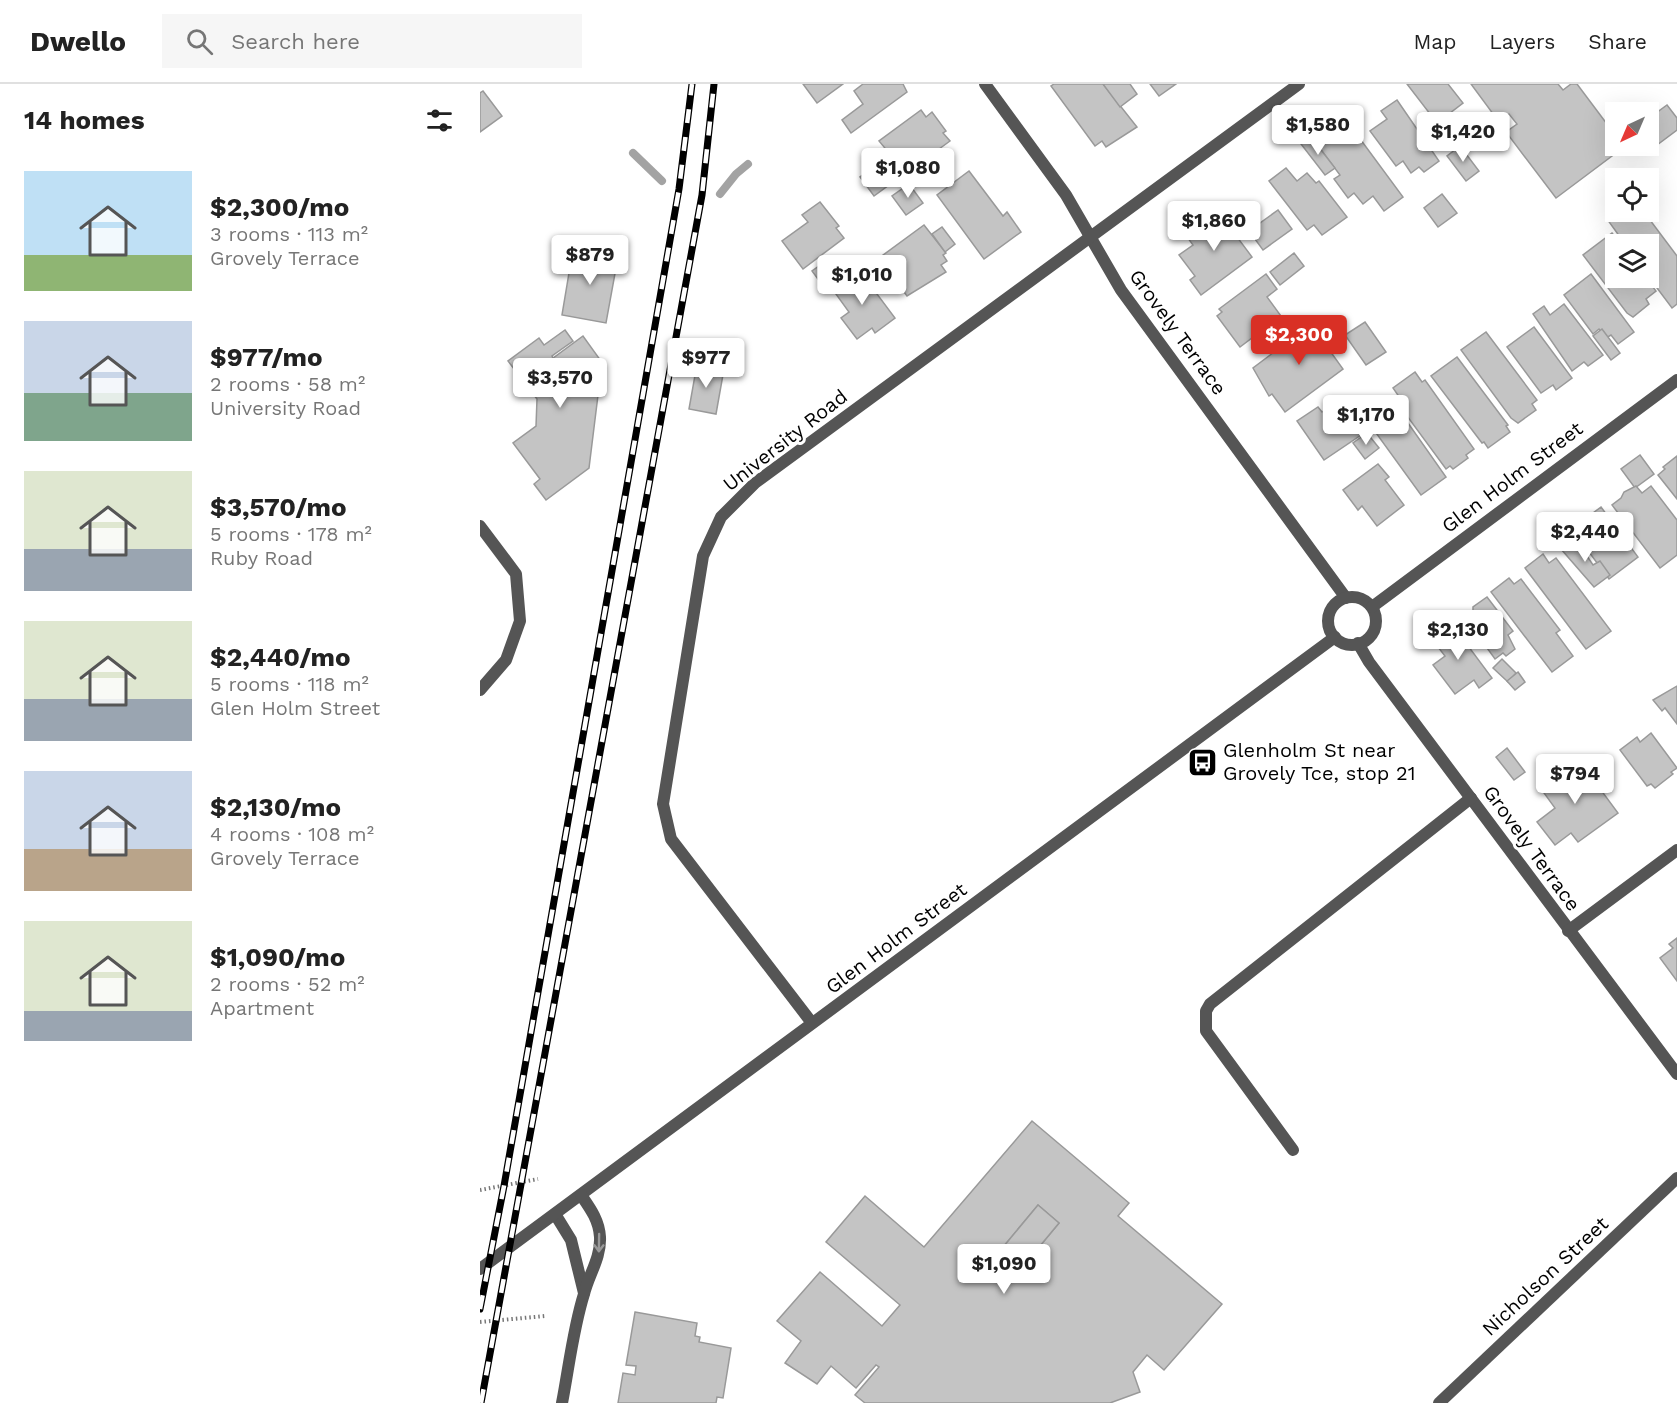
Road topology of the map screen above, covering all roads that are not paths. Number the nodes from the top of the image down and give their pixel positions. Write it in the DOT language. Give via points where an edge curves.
graph roads {
  1 [pos="985,84"];
  2 [pos="1299,84"];
  3 [pos="1091,238"];
  4 [pos="1677,380"];
  5 [pos="480,526"];
  6 [pos="1346,598"];
  7 [pos="1372,607"];
  8 [pos="1335,637"];
  9 [pos="1358,644"];
  10 [pos="480,690"];
  11 [pos="1471,798"];
  12 [pos="1677,850"];
  13 [pos="1568,931"];
  14 [pos="812,1023"];
  15 [pos="1677,1074"];
  16 [pos="1293,1150"];
  17 [pos="1677,1178"];
  18 [pos="581,1195"];
  19 [pos="555,1214"];
  20 [pos="480,1269"];
  21 [pos="584,1293"];
  22 [pos="562,1403"];
  23 [pos="1439,1403"];
  1 -- 3 [label="street, Grovely Terrace" via="1066,195"];
  2 -- 3 [label="street, University Road"];
  3 -- 6 [label="street, Grovely Terrace" via="1121,290"];
  3 -- 14 [label="street, University Road" via="754,483 721,517 703,556 663,804 669,831 671,839"];
  4 -- 7 [label="street, Glen Holm Street"];
  5 -- 10 [label="street" via="516,574 520,621 506,660"];
  6 -- 7 [label="street" via="1358,598"];
  6 -- 8 [label="street" via="1336,603 1329,615"];
  7 -- 9 [label="street" via="1374,630"];
  8 -- 9 [label="street" via="1347,644"];
  8 -- 14 [label="street, Glen Holm Street"];
  9 -- 11 [label="street, Grovely Terrace"];
  11 -- 13 [label="street, Grovely Terrace"];
  11 -- 16 [label="street" via="1206,1011 1206,1031"];
  12 -- 13 [label="street"];
  13 -- 15 [label="street, Grovely Terrace"];
  14 -- 18 [label="street, Glen Holm Street"];
  17 -- 23 [label="street, Nicholson Street"];
  18 -- 19 [label="street, Glen Holm Street"];
  18 -- 21 [label="street, one-way" via="595,1217 600,1240 599,1256"];
  19 -- 20 [label="street, Glen Holm Street"];
  19 -- 21 [label="street" via="571,1240"];
  21 -- 22 [label="street"];
}
